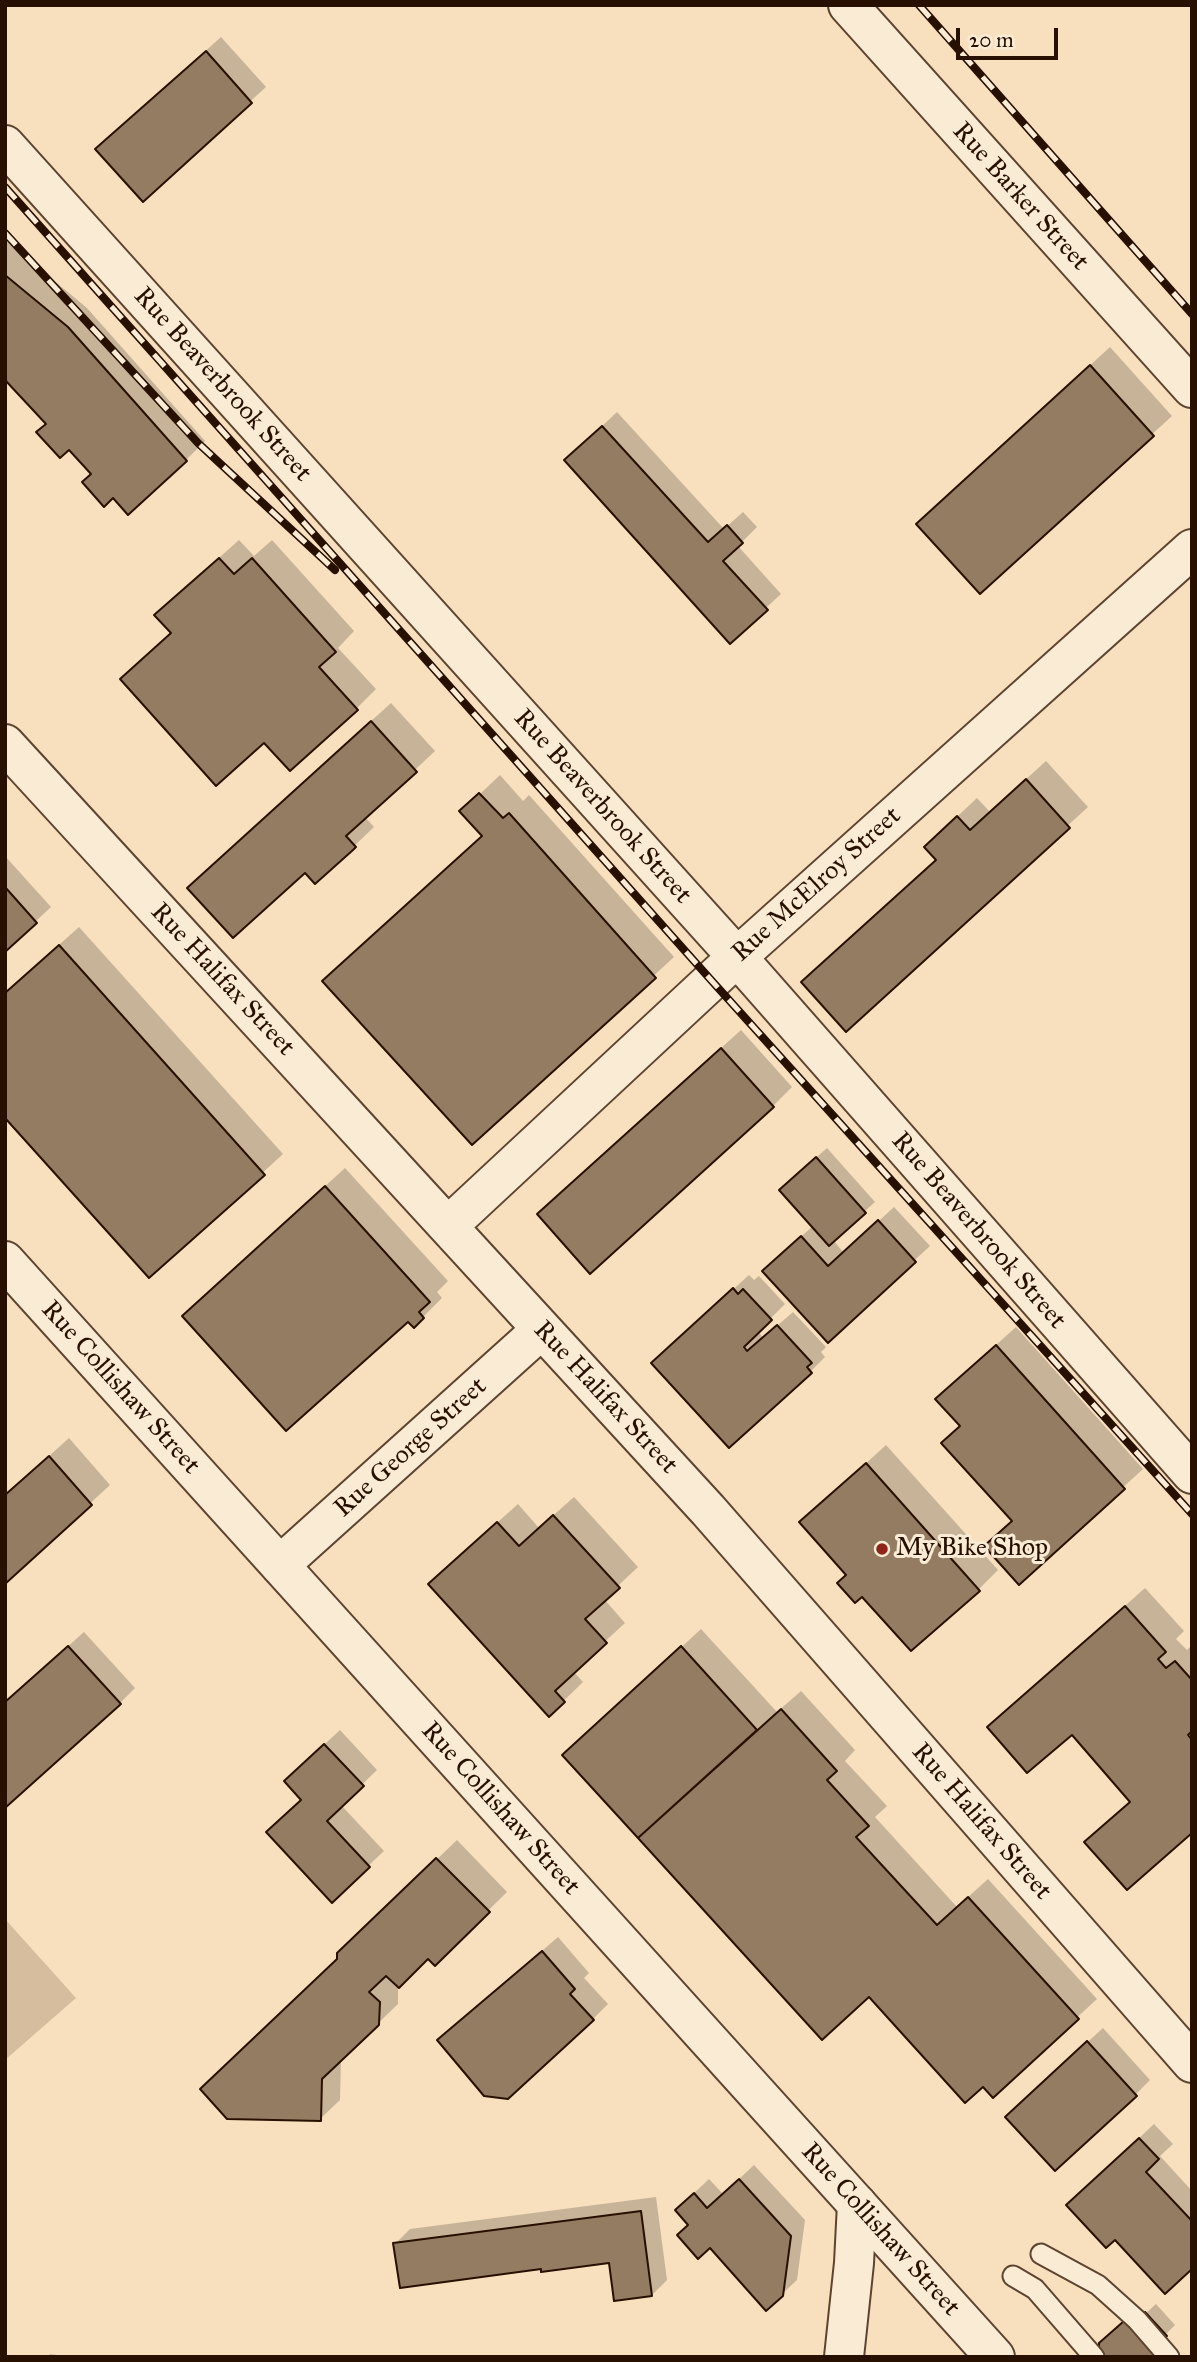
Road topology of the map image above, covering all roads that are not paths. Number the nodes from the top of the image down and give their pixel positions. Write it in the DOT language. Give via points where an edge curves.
graph roads {
  1 [pos="848,5"];
  2 [pos="5,145"];
  3 [pos="1192,388"];
  4 [pos="1192,549"];
  5 [pos="5,744"];
  6 [pos="737,957"];
  7 [pos="448,1226"];
  8 [pos="5,1261"];
  9 [pos="541,1330"];
  10 [pos="1192,1474"];
  11 [pos="280,1565"];
  12 [pos="1192,2063"];
  13 [pos="857,2204"];
  14 [pos="1041,2254"];
  15 [pos="1013,2276"];
  16 [pos="844,2357"];
  17 [pos="995,2357"];
  18 [pos="1094,2357"];
  19 [pos="1169,2357"];
  1 -- 3 [label="street, Rue Barker Street"];
  2 -- 6 [label="street, Rue Beaverbrook Street"];
  4 -- 6 [label="street, Rue McElroy Street"];
  5 -- 7 [label="street, Rue Halifax Street"];
  6 -- 7 [label="street, Rue McElroy Street"];
  6 -- 10 [label="street, Rue Beaverbrook Street"];
  7 -- 9 [label="street, Rue Halifax Street"];
  8 -- 11 [label="street, Rue Collishaw Street"];
  9 -- 11 [label="street, Rue George Street"];
  9 -- 12 [label="street, Rue Halifax Street" via="708,1510"];
  11 -- 13 [label="street, Rue Collishaw Street"];
  13 -- 16 [label="street"];
  13 -- 17 [label="street, Rue Collishaw Street"];
  14 -- 19 [label="lane" via="1098,2285"];
  15 -- 18 [label="lane" via="1035,2289"];
}
